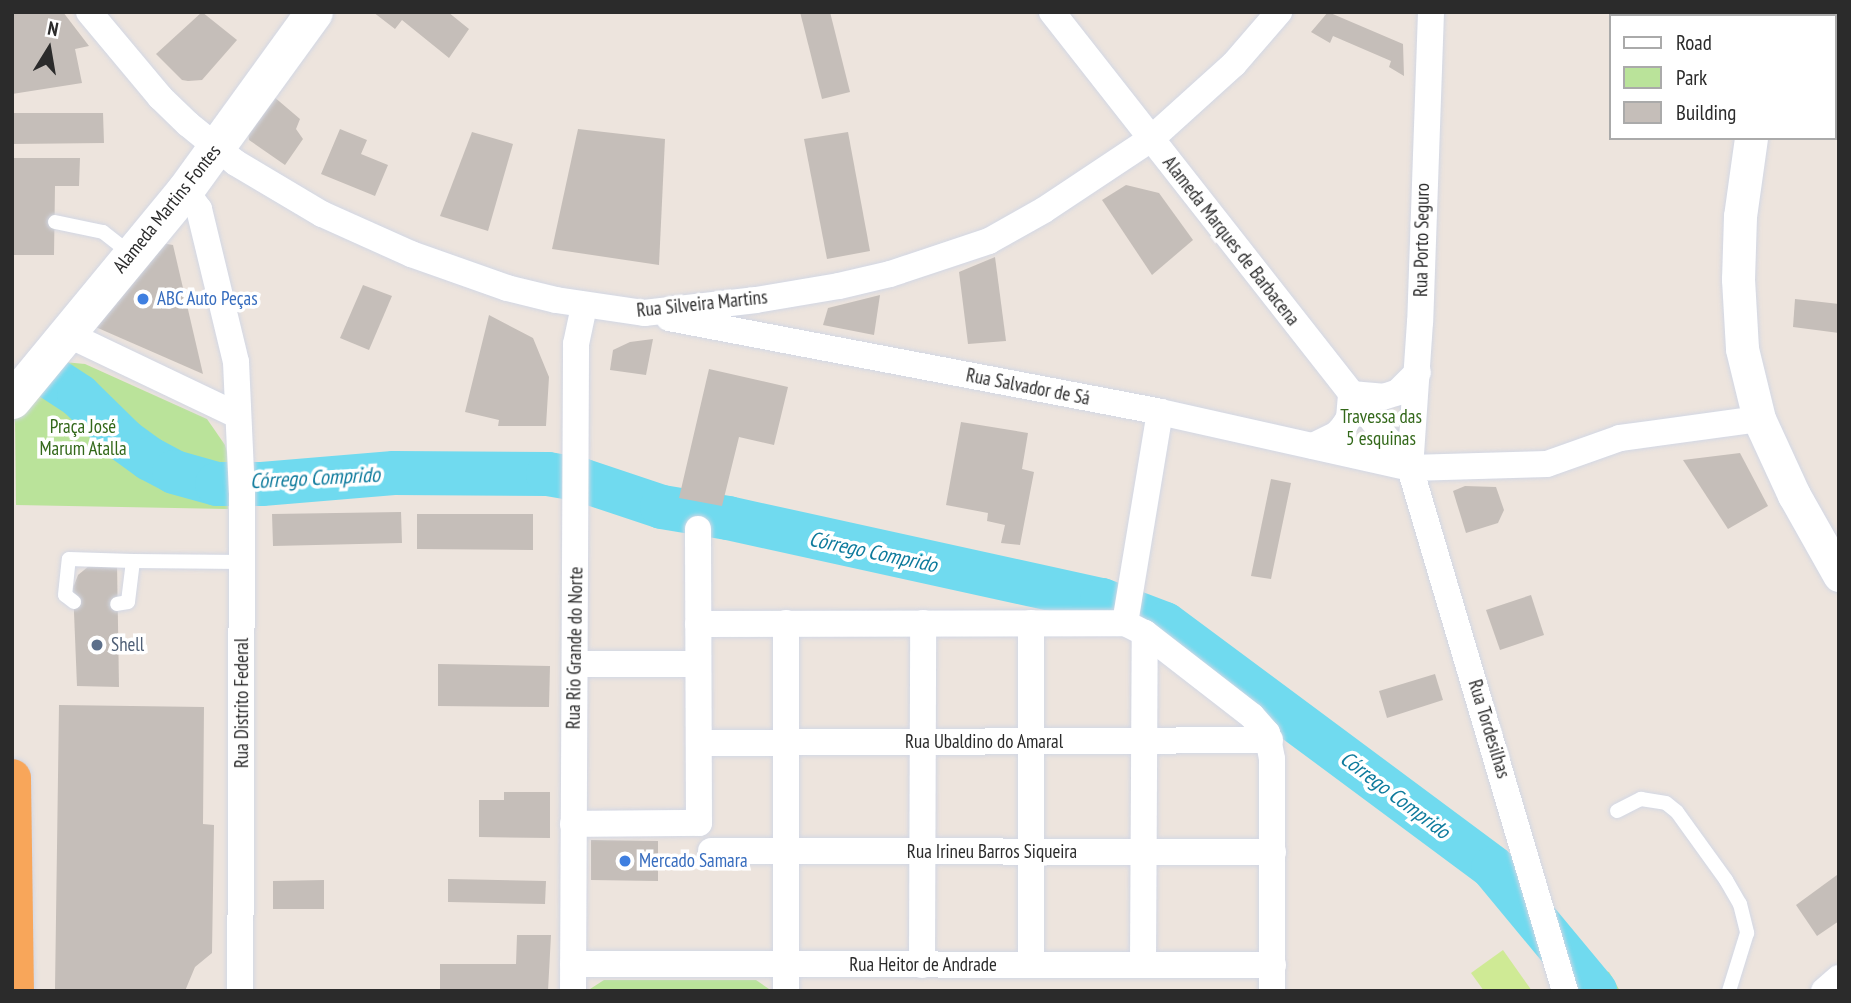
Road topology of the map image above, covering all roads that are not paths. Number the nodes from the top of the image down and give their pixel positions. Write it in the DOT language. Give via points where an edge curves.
graph roads {
  1 [pos="89,12"];
  2 [pos="314,12"];
  3 [pos="1052,12"];
  4 [pos="1279,12"];
  5 [pos="1430,12"];
  6 [pos="1151,139"];
  7 [pos="1751,140"];
  8 [pos="217,147"];
  9 [pos="185,190"];
  10 [pos="55,222"];
  11 [pos="131,254"];
  12 [pos="584,305"];
  13 [pos="643,313"];
  14 [pos="67,334"];
  15 [pos="1418,372"];
  16 [pos="1351,394"];
  17 [pos="12,400"];
  18 [pos="1160,412"];
  19 [pos="237,415"];
  20 [pos="1759,419"];
  21 [pos="1313,446"];
  22 [pos="1410,468"];
  23 [pos="698,530"];
  24 [pos="133,561"];
  25 [pos="242,562"];
  26 [pos="1839,575"];
  27 [pos="74,602"];
  28 [pos="117,604"];
  29 [pos="1131,618"];
  30 [pos="786,623"];
  31 [pos="923,623"];
  32 [pos="1031,623"];
  33 [pos="698,624"];
  34 [pos="575,664"];
  35 [pos="698,664"];
  36 [pos="1270,740"];
  37 [pos="1144,741"];
  38 [pos="923,742"];
  39 [pos="1031,742"];
  40 [pos="699,743"];
  41 [pos="786,743"];
  42 [pos="12,778"];
  43 [pos="1617,811"];
  44 [pos="573,824"];
  45 [pos="711,851"];
  46 [pos="786,852"];
  47 [pos="923,852"];
  48 [pos="1031,852"];
  49 [pos="1144,852"];
  50 [pos="1273,852"];
  51 [pos="573,964"];
  52 [pos="922,965"];
  53 [pos="1031,965"];
  54 [pos="1143,965"];
  55 [pos="786,978"];
  56 [pos="1272,978"];
  57 [pos="1839,978"];
  58 [pos="1563,983"];
  59 [pos="1825,990"];
  60 [pos="15,991"];
  61 [pos="240,991"];
  62 [pos="573,991"];
  63 [pos="1729,991"];
  1 -- 8 [label="street, Rua Silveira Martins" via="160,97"];
  2 -- 8 [label="main road, Alameda Martins Fontes"];
  3 -- 6 [label="street, Alameda Marques de Barbacena"];
  4 -- 6 [label="street, Rua Silveira Martins" via="1234,64"];
  5 -- 15 [label="street, Rua Porto Seguro"];
  6 -- 13 [label="street, Rua Silveira Martins" via="1044,210 989,241 946,257 839,286"];
  6 -- 16 [label="street, Alameda Marques de Barbacena"];
  7 -- 20 [label="street" via="1740,216 1738,279 1742,349"];
  8 -- 9 [label="main road, Alameda Martins Fontes"];
  8 -- 12 [label="street, Rua Silveira Martins" via="281,191 364,235 507,288"];
  9 -- 11 [label="main road, Alameda Martins Fontes"];
  9 -- 19 [label="street, Rua Distrito Federal" via="199,209 236,362"];
  10 -- 11 [label="lane" via="103,232"];
  11 -- 14 [label="main road, Alameda Martins Fontes"];
  12 -- 13 [label="street, Rua Silveira Martins"];
  12 -- 34 [label="street, Rua Rio Grande do Norte" via="576,344"];
  13 -- 18 [label="street, Rua Salvador de Sá"];
  14 -- 17 [label="main road, Alameda Martins Fontes"];
  14 -- 19 [label="street"];
  15 -- 16 [label="street" via="1398,392 1383,397"];
  15 -- 22 [label="street, Rua Porto Seguro"];
  16 -- 21 [label="street" via="1344,426 1336,436"];
  16 -- 22 [label="street, Alameda Marques de Barbacena"];
  18 -- 21 [label="street, Rua Salvador de Sá"];
  18 -- 29 [label="street"];
  19 -- 25 [label="street, Rua Distrito Federal"];
  20 -- 22 [label="street, Rua Salvador de Sá" via="1620,438 1547,464"];
  20 -- 26 [label="street"];
  21 -- 22 [label="street, Rua Salvador de Sá"];
  22 -- 58 [label="street, Rua Tordesilhas"];
  23 -- 33 [label="street"];
  24 -- 25 [label="lane"];
  24 -- 27 [label="lane" via="69,559 65,595"];
  24 -- 28 [label="lane" via="128,602"];
  25 -- 61 [label="street, Rua Distrito Federal"];
  29 -- 32 [label="street"];
  29 -- 36 [label="street" via="1252,716"];
  29 -- 37 [label="street"];
  30 -- 31 [label="street"];
  30 -- 33 [label="street"];
  30 -- 41 [label="street"];
  31 -- 32 [label="street"];
  31 -- 38 [label="street"];
  32 -- 39 [label="street"];
  33 -- 35 [label="street"];
  34 -- 35 [label="street"];
  34 -- 44 [label="street, Rua Rio Grande do Norte"];
  35 -- 40 [label="street"];
  36 -- 37 [label="street, Rua Ubaldino do Amaral"];
  36 -- 50 [label="street"];
  37 -- 39 [label="street, Rua Ubaldino do Amaral"];
  37 -- 49 [label="street"];
  38 -- 39 [label="street, Rua Ubaldino do Amaral"];
  38 -- 41 [label="street, Rua Ubaldino do Amaral"];
  38 -- 47 [label="street"];
  39 -- 48 [label="street"];
  40 -- 41 [label="street, Rua Ubaldino do Amaral"];
  40 -- 44 [label="street" via="699,822"];
  41 -- 46 [label="street"];
  42 -- 60 [label="highway"];
  43 -- 63 [label="lane" via="1641,799 1666,803 1726,880 1740,904 1747,933"];
  44 -- 51 [label="street, Rua Rio Grande do Norte"];
  45 -- 46 [label="street, Rua Irineu Barros Siqueira"];
  46 -- 47 [label="street, Rua Irineu Barros Siqueira"];
  46 -- 55 [label="street"];
  47 -- 48 [label="street, Rua Irineu Barros Siqueira"];
  47 -- 52 [label="street"];
  48 -- 49 [label="street, Rua Irineu Barros Siqueira"];
  48 -- 53 [label="street"];
  49 -- 50 [label="street, Rua Irineu Barros Siqueira"];
  49 -- 54 [label="street"];
  50 -- 56 [label="street"];
  51 -- 55 [label="street, Rua Heitor de Andrade"];
  51 -- 62 [label="street, Rua Rio Grande do Norte"];
  52 -- 53 [label="street, Rua Heitor de Andrade"];
  52 -- 55 [label="street, Rua Heitor de Andrade"];
  53 -- 54 [label="street, Rua Heitor de Andrade"];
  54 -- 56 [label="street, Rua Heitor de Andrade"];
  57 -- 59 [label="street"];
}
